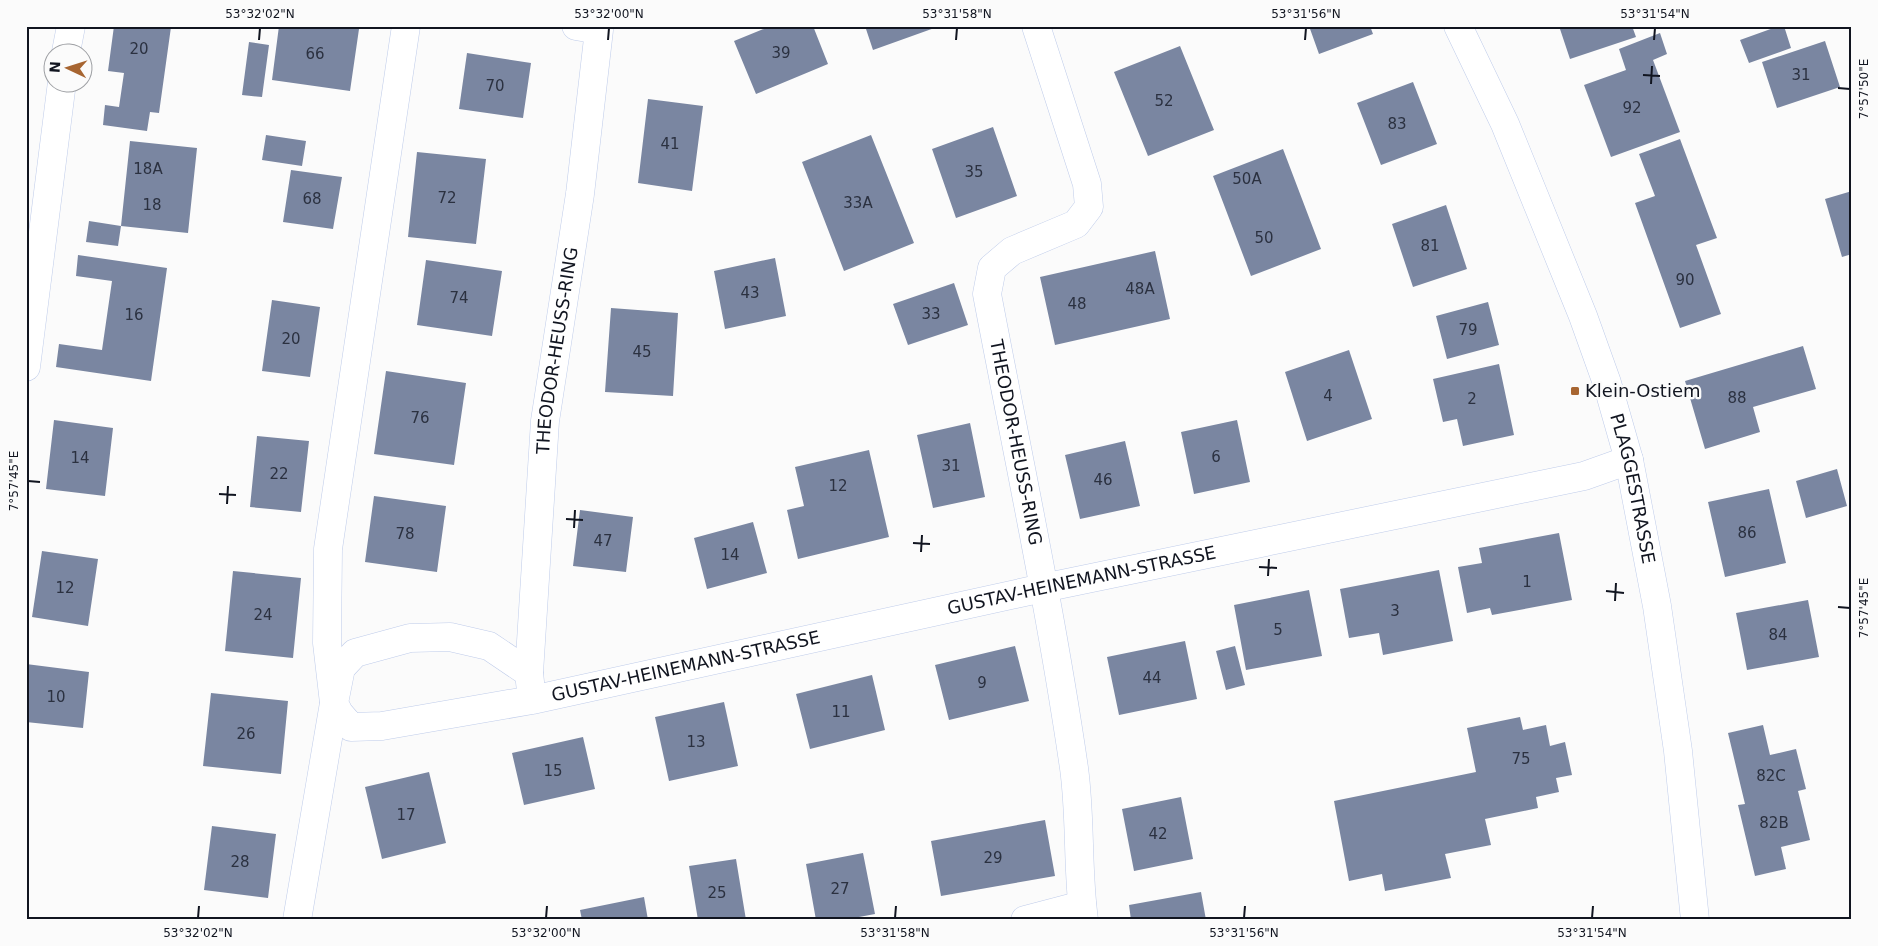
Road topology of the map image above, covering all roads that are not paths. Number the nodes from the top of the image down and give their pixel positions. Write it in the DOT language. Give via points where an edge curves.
graph roads {
  1 [pos="71,26"];
  2 [pos="406,26"];
  3 [pos="1036,26"];
  4 [pos="1458,26"];
  5 [pos="595,28"];
  6 [pos="68,42"];
  7 [pos="61,92"];
  8 [pos="26,367"];
  9 [pos="1629,460"];
  10 [pos="1043,588"];
  11 [pos="529,673"];
  12 [pos="532,700"];
  13 [pos="334,704"];
  14 [pos="1083,912"];
  15 [pos="297,920"];
  16 [pos="1025,920"];
  17 [pos="1695,920"];
  1 -- 6 [label="street"];
  2 -- 13 [label="street" via="328,549 327,643"];
  3 -- 10 [label="street, THEODOR-HEUSS-RING" via="1087,184 1089,207 1076,224 1012,251 992,268 987,294"];
  4 -- 9 [label="street, PLAGGESTRASSE" via="1505,124 1583,316"];
  5 -- 11 [label="street, THEODOR-HEUSS-RING" via="580,194 545,421"];
  7 -- 8 [label="street"];
  9 -- 10 [label="street, GUSTAV-HEINEMANN-STRASSE" via="1584,476"];
  9 -- 17 [label="street, PLAGGESTRASSE" via="1662,635"];
  10 -- 12 [label="street, GUSTAV-HEINEMANN-STRASSE"];
  10 -- 14 [label="street, THEODOR-HEUSS-RING" via="1074,769 1080,824"];
  11 -- 12 [label="street, GUSTAV-HEINEMANN-STRASSE"];
  11 -- 13 [label="street, GUSTAV-HEINEMANN-STRASSE" via="489,646 450,637 410,638 355,653 341,668"];
  12 -- 13 [label="street, GUSTAV-HEINEMANN-STRASSE" via="382,726 351,728"];
  13 -- 15 [label="street, GUSTAV-HEINEMANN-STRASSE"];
  14 -- 16 [label="street"];
}
